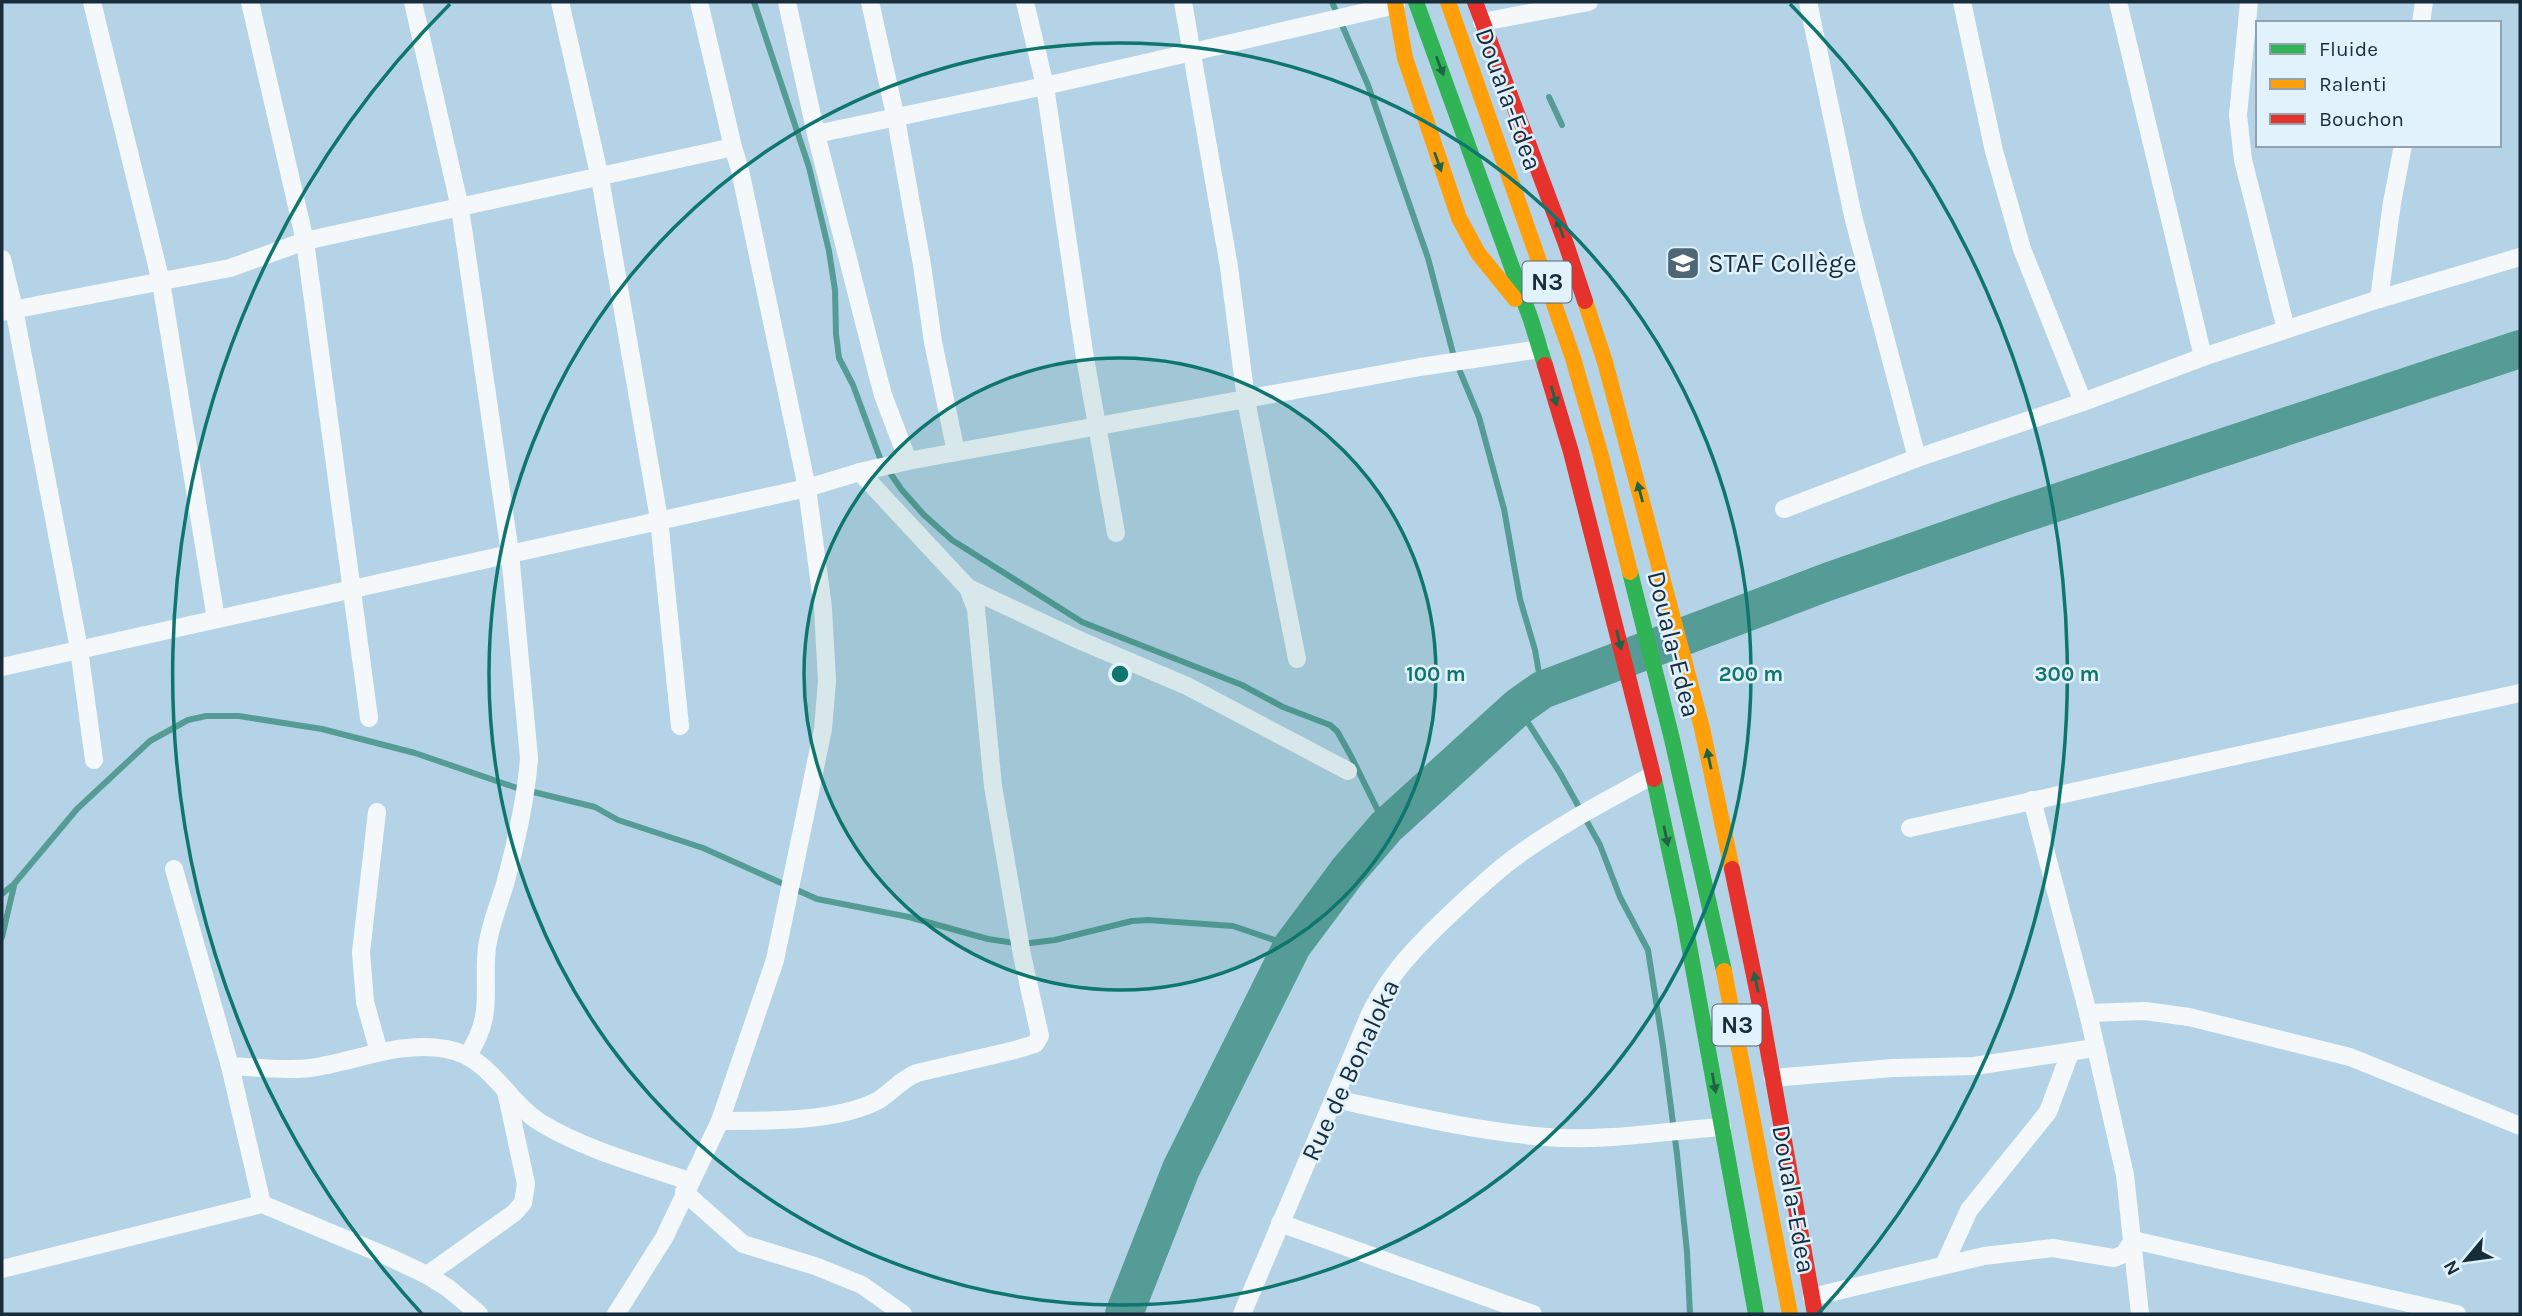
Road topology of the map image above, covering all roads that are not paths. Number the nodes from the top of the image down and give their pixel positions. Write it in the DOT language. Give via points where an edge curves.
graph roads {
  1 [pos="92,2"];
  2 [pos="250,2"];
  3 [pos="412,2"];
  4 [pos="560,2"];
  5 [pos="699,2"];
  6 [pos="788,2"];
  7 [pos="870,2"];
  8 [pos="1025,2"];
  9 [pos="1183,2"];
  10 [pos="1416,2"];
  11 [pos="1448,2"];
  12 [pos="1475,2"];
  13 [pos="1589,2"];
  14 [pos="1808,2"];
  15 [pos="1962,2"];
  16 [pos="2118,2"];
  17 [pos="2249,2"];
  18 [pos="2424,2"];
  19 [pos="1396,4"];
  20 [pos="2421,21"];
  21 [pos="1482,22"];
  22 [pos="1193,53"];
  23 [pos="1045,86"];
  24 [pos="896,119"];
  25 [pos="816,134"];
  26 [pos="733,147"];
  27 [pos="2403,147"];
  28 [pos="600,178"];
  29 [pos="460,208"];
  30 [pos="305,241"];
  31 [pos="2520,257"];
  32 [pos="2,259"];
  33 [pos="161,282"];
  34 [pos="2379,299"];
  35 [pos="8,311"];
  36 [pos="1531,320"];
  37 [pos="2287,329"];
  38 [pos="1540,349"];
  39 [pos="2203,357"];
  40 [pos="1246,400"];
  41 [pos="2083,402"];
  42 [pos="1097,428"];
  43 [pos="956,452"];
  44 [pos="1917,458"];
  45 [pos="908,461"];
  46 [pos="860,472"];
  47 [pos="807,488"];
  48 [pos="1784,509"];
  49 [pos="659,519"];
  50 [pos="1116,533"];
  51 [pos="510,553"];
  52 [pos="353,588"];
  53 [pos="968,588"];
  54 [pos="216,619"];
  55 [pos="79,649"];
  56 [pos="1297,659"];
  57 [pos="2,667"];
  58 [pos="2520,693"];
  59 [pos="369,718"];
  60 [pos="680,726"];
  61 [pos="94,760"];
  62 [pos="1348,772"];
  63 [pos="1653,775"];
  64 [pos="2032,800"];
  65 [pos="377,812"];
  66 [pos="1910,828"];
  67 [pos="174,869"];
  68 [pos="2088,1013"];
  69 [pos="2095,1048"];
  70 [pos="379,1052"];
  71 [pos="2070,1053"];
  72 [pos="468,1055"];
  73 [pos="230,1066"];
  74 [pos="1773,1078"];
  75 [pos="505,1089"];
  76 [pos="1335,1099"];
  77 [pos="720,1121"];
  78 [pos="2520,1126"];
  79 [pos="1722,1127"];
  80 [pos="687,1187"];
  81 [pos="261,1204"];
  82 [pos="1280,1223"];
  83 [pos="2133,1240"];
  84 [pos="1944,1265"];
  85 [pos="2,1269"];
  86 [pos="427,1275"];
  87 [pos="1814,1306"];
  88 [pos="479,1314"];
  89 [pos="616,1314"];
  90 [pos="903,1314"];
  91 [pos="1242,1314"];
  92 [pos="1533,1314"];
  93 [pos="1756,1314"];
  94 [pos="1790,1314"];
  95 [pos="2140,1314"];
  96 [pos="2457,1314"];
  1 -- 33 [label="street"];
  2 -- 30 [label="street"];
  3 -- 29 [label="street"];
  4 -- 28 [label="street"];
  5 -- 26 [label="street"];
  6 -- 25 [label="street"];
  7 -- 24 [label="street"];
  8 -- 23 [label="street"];
  9 -- 22 [label="street"];
  10 -- 36 [label="main road, one-way"];
  11 -- 94 [label="main road, Douala-Edea / N3" via="1573,358 1601,456 1735,1017"];
  12 -- 21 [label="main road"];
  13 -- 21 [label="street"];
  14 -- 44 [label="street" via="1853,216"];
  15 -- 41 [label="street" via="1994,151 2022,249"];
  16 -- 39 [label="street"];
  17 -- 37 [label="street" via="2238,115 2243,160"];
  18 -- 20 [label="street"];
  19 -- 22 [label="street"];
  19 -- 36 [label="main road, one-way" via="1405,58 1459,218 1478,253"];
  74 -- 21 [label="main road, one-way" via="1702,729 1658,558 1596,335"];
  22 -- 23 [label="street"];
  22 -- 40 [label="street"];
  23 -- 24 [label="street"];
  23 -- 42 [label="street"];
  24 -- 25 [label="street"];
  24 -- 43 [label="street"];
  25 -- 45 [label="street" via="883,395"];
  26 -- 28 [label="street"];
  26 -- 47 [label="street"];
  27 -- 34 [label="street"];
  28 -- 29 [label="street"];
  28 -- 49 [label="street"];
  29 -- 30 [label="street"];
  29 -- 51 [label="street"];
  30 -- 33 [label="street" via="230,268"];
  30 -- 52 [label="street"];
  31 -- 34 [label="street"];
  32 -- 35 [label="street"];
  33 -- 35 [label="street"];
  33 -- 54 [label="street"];
  34 -- 37 [label="street"];
  35 -- 55 [label="street"];
  36 -- 38 [label="main road"];
  37 -- 39 [label="street"];
  38 -- 40 [label="street"];
  38 -- 63 [label="main road, one-way" via="1571,452"];
  39 -- 41 [label="street"];
  40 -- 42 [label="street"];
  40 -- 56 [label="street"];
  41 -- 44 [label="street"];
  42 -- 43 [label="street"];
  42 -- 50 [label="street"];
  43 -- 45 [label="street"];
  44 -- 48 [label="street"];
  45 -- 46 [label="street"];
  46 -- 47 [label="street"];
  46 -- 53 [label="street"];
  47 -- 49 [label="street"];
  47 -- 77 [label="street" via="823,608 827,681 822,729 775,960"];
  49 -- 51 [label="street"];
  49 -- 60 [label="street"];
  51 -- 52 [label="street"];
  51 -- 72 [label="street" via="528,778 515,848 488,946 485,1019"];
  52 -- 54 [label="street"];
  52 -- 59 [label="street"];
  53 -- 62 [label="street" via="1187,686"];
  53 -- 77 [label="street" via="976,609 993,786 1040,1036 1035,1044 906,1077 879,1100 848,1111 780,1121"];
  54 -- 55 [label="street"];
  55 -- 57 [label="street"];
  55 -- 61 [label="street"];
  58 -- 64 [label="street"];
  63 -- 76 [label="street, Rue de Bonaloka" via="1514,858 1405,957 1378,996"];
  63 -- 79 [label="main road, one-way"];
  64 -- 66 [label="street"];
  64 -- 68 [label="street"];
  65 -- 70 [label="street" via="361,952 365,1002"];
  67 -- 73 [label="street"];
  68 -- 69 [label="street"];
  68 -- 78 [label="street" via="2145,1011 2189,1017 2350,1057"];
  69 -- 71 [label="street"];
  69 -- 83 [label="street" via="2125,1175"];
  70 -- 72 [label="street" via="445,1048"];
  70 -- 73 [label="street" via="306,1068"];
  71 -- 74 [label="street" via="1974,1066"];
  71 -- 84 [label="street" via="2048,1112 1969,1210"];
  72 -- 75 [label="street"];
  73 -- 81 [label="street"];
  74 -- 87 [label="main road"];
  75 -- 80 [label="street" via="538,1121 581,1144"];
  75 -- 86 [label="street" via="526,1185 523,1202"];
  76 -- 79 [label="street" via="1548,1137"];
  76 -- 82 [label="street, Rue de Bonaloka"];
  77 -- 80 [label="street"];
  79 -- 93 [label="main road"];
  80 -- 89 [label="street" via="664,1238"];
  80 -- 90 [label="street" via="743,1244 862,1285"];
  81 -- 85 [label="street"];
  81 -- 86 [label="street"];
  82 -- 91 [label="street, Rue de Bonaloka"];
  82 -- 92 [label="street"];
  83 -- 84 [label="street" via="2124,1254 2114,1258 2053,1248 1984,1255"];
  83 -- 95 [label="street"];
  83 -- 96 [label="street"];
  84 -- 87 [label="street"];
  86 -- 88 [label="street"];
}
